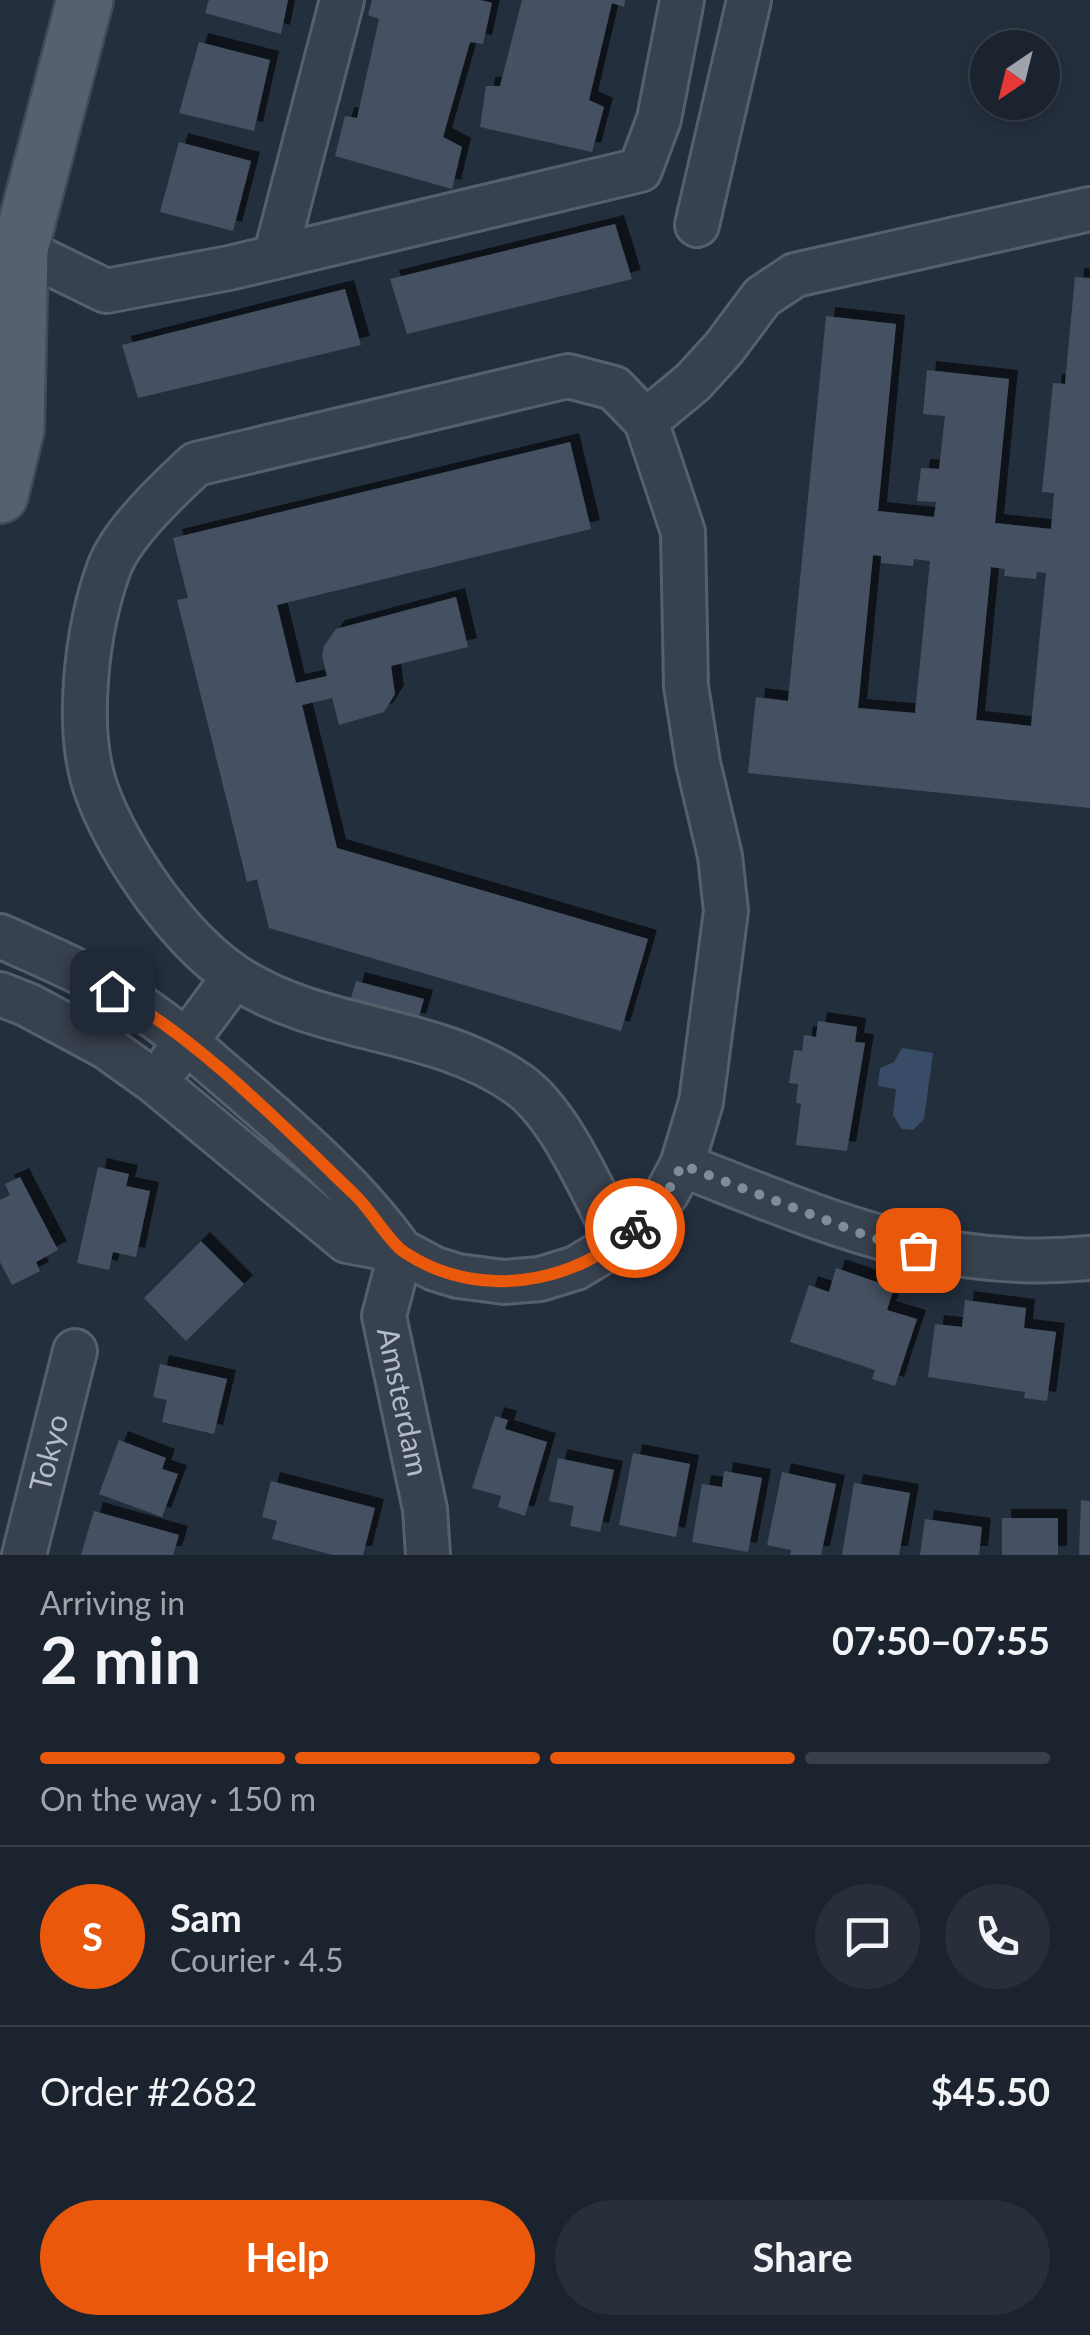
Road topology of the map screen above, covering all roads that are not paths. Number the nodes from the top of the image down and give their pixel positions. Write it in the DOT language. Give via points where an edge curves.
graph roads {
  1 [pos="85,0"];
  2 [pos="342,0"];
  3 [pos="682,0"];
  4 [pos="749,0"];
  5 [pos="1090,209"];
  6 [pos="697,225"];
  7 [pos="276,257"];
  8 [pos="7,259"];
  9 [pos="646,421"];
  10 [pos="0,495"];
  11 [pos="0,936"];
  12 [pos="234,976"];
  13 [pos="0,994"];
  14 [pos="186,1042"];
  15 [pos="155,1082"];
  16 [pos="682,1165"];
  17 [pos="619,1242"];
  18 [pos="401,1250"];
  19 [pos="1090,1258"];
  20 [pos="75,1351"];
  21 [pos="432,1554"];
  22 [pos="24,1555"];
  1 -- 8 [label="main road"];
  2 -- 7 [label="street"];
  3 -- 7 [label="street" via="660,119 640,170"];
  4 -- 6 [label="street"];
  5 -- 9 [label="street" via="795,276 762,297 693,382"];
  7 -- 8 [label="street" via="106,291"];
  8 -- 10 [label="main road" via="16,429"];
  9 -- 12 [label="street" via="614,388 568,376 196,464 154,502 110,564 92,636 85,736 96,789 127,858 182,932"];
  9 -- 16 [label="street" via="683,532 686,686 726,911 701,1102"];
  11 -- 14 [label="street" via="137,1005"];
  12 -- 14 [label="street"];
  12 -- 17 [label="street" via="285,1004 482,1060 523,1087 561,1132"];
  13 -- 15 [label="street" via="106,1046"];
  14 -- 15 [label="street"];
  14 -- 18 [label="street" via="374,1212"];
  15 -- 18 [label="street" via="348,1241"];
  16 -- 17 [label="street" via="667,1193"];
  16 -- 19 [label="street" via="918,1250 1044,1263"];
  17 -- 18 [label="street" via="576,1268 504,1282 446,1272"];
  18 -- 21 [label="street, Amsterdam" via="384,1316"];
  20 -- 22 [label="street, Tokyo"];
}
